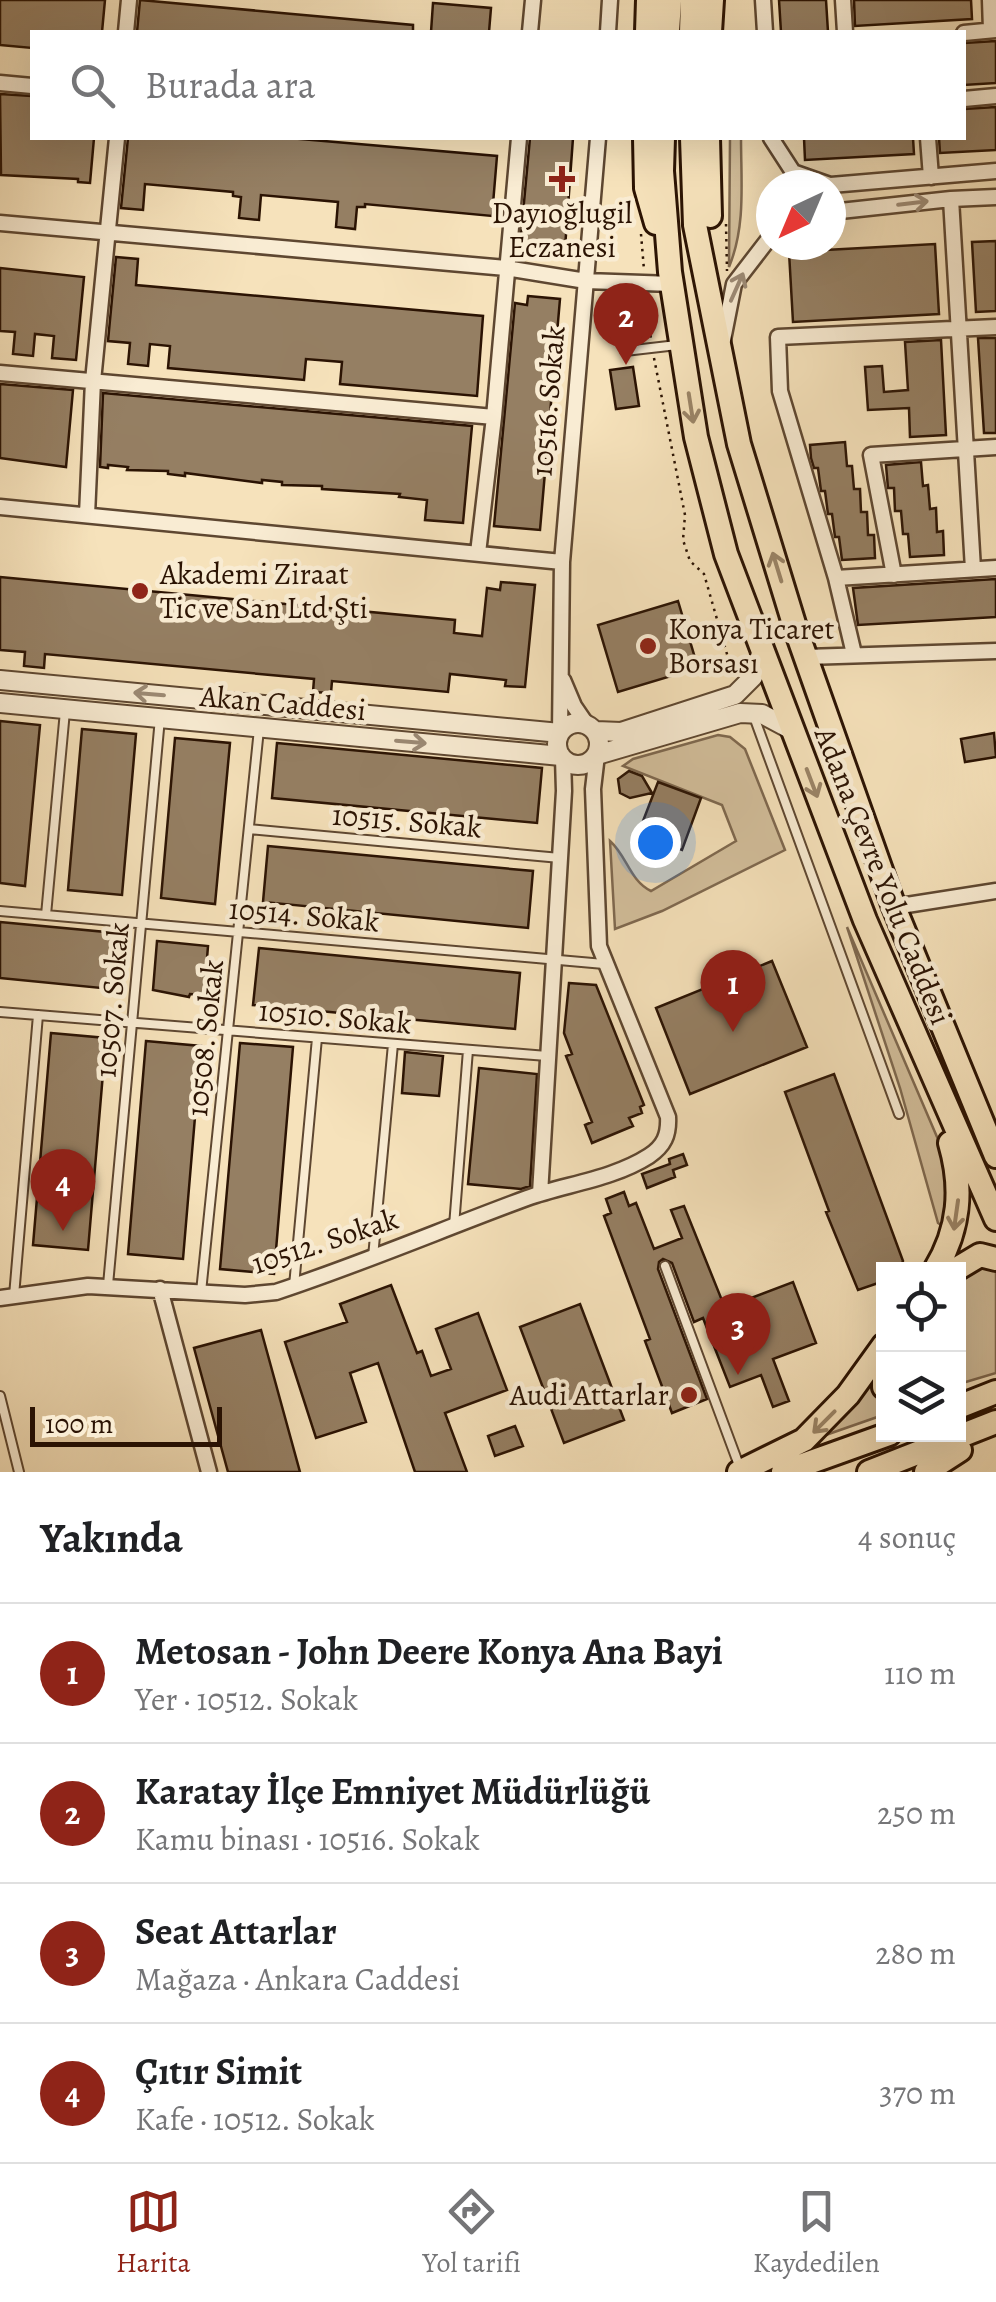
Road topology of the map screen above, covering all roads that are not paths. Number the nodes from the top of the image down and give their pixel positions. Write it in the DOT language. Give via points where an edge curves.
graph roads {
  1 [pos="129,0"];
  2 [pos="533,0"];
  3 [pos="610,0"];
  4 [pos="648,0"];
  5 [pos="670,0"];
  6 [pos="692,0"];
  7 [pos="712,0"];
  8 [pos="763,0"];
  9 [pos="843,0"];
  10 [pos="990,0"];
  11 [pos="126,30"];
  12 [pos="530,30"];
  13 [pos="608,30"];
  14 [pos="647,30"];
  15 [pos="668,30"];
  16 [pos="690,30"];
  17 [pos="710,30"];
  18 [pos="764,30"];
  19 [pos="845,30"];
  20 [pos="994,30"];
  21 [pos="966,33"];
  22 [pos="0,83"];
  23 [pos="30,86"];
  24 [pos="996,96"];
  25 [pos="966,98"];
  26 [pos="116,140"];
  27 [pos="519,140"];
  28 [pos="598,140"];
  29 [pos="645,140"];
  30 [pos="663,140"];
  31 [pos="692,140"];
  32 [pos="708,140"];
  33 [pos="772,140"];
  34 [pos="928,140"];
  35 [pos="791,170"];
  36 [pos="996,171"];
  37 [pos="931,177"];
  38 [pos="846,184"];
  39 [pos="996,197"];
  40 [pos="950,199"];
  41 [pos="846,210"];
  42 [pos="0,223"];
  43 [pos="107,232"];
  44 [pos="756,255"];
  45 [pos="506,268"];
  46 [pos="671,278"];
  47 [pos="586,281"];
  48 [pos="710,289"];
  49 [pos="996,327"];
  50 [pos="958,329"];
  51 [pos="682,345"];
  52 [pos="722,346"];
  53 [pos="625,351"];
  54 [pos="0,373"];
  55 [pos="93,381"];
  56 [pos="494,417"];
  57 [pos="996,446"];
  58 [pos="966,449"];
  59 [pos="0,506"];
  60 [pos="86,515"];
  61 [pos="478,554"];
  62 [pos="562,562"];
  63 [pos="996,568"];
  64 [pos="974,570"];
  65 [pos="894,575"];
  66 [pos="836,578"];
  67 [pos="762,651"];
  68 [pos="996,651"];
  69 [pos="854,654"];
  70 [pos="806,657"];
  71 [pos="560,670"];
  72 [pos="0,680"];
  73 [pos="0,703"];
  74 [pos="66,710"];
  75 [pos="752,712"];
  76 [pos="160,718"];
  77 [pos="591,728"];
  78 [pos="259,729"];
  79 [pos="792,730"];
  80 [pos="560,733"];
  81 [pos="596,756"];
  82 [pos="562,757"];
  83 [pos="249,829"];
  84 [pos="560,858"];
  85 [pos="996,891"];
  86 [pos="894,907"];
  87 [pos="0,912"];
  88 [pos="46,915"];
  89 [pos="141,924"];
  90 [pos="238,932"];
  91 [pos="554,959"];
  92 [pos="604,964"];
  93 [pos="0,1012"];
  94 [pos="38,1015"];
  95 [pos="132,1023"];
  96 [pos="228,1031"];
  97 [pos="317,1038"];
  98 [pos="393,1044"];
  99 [pos="468,1050"];
  100 [pos="923,1053"];
  101 [pos="547,1056"];
  102 [pos="966,1086"];
  103 [pos="899,1114"];
  104 [pos="996,1136"];
  105 [pos="996,1156"];
  106 [pos="540,1194"];
  107 [pos="996,1219"];
  108 [pos="454,1226"];
  109 [pos="373,1257"];
  110 [pos="996,1259"];
  111 [pos="939,1262"];
  112 [pos="966,1263"];
  113 [pos="665,1266"];
  114 [pos="108,1285"];
  115 [pos="294,1286"];
  116 [pos="160,1288"];
  117 [pos="202,1292"];
  118 [pos="7,1297"];
  119 [pos="879,1352"];
  120 [pos="996,1389"];
  121 [pos="966,1393"];
  122 [pos="0,1396"];
  123 [pos="966,1403"];
  124 [pos="996,1426"];
  125 [pos="876,1438"];
  126 [pos="740,1471"];
  127 [pos="19,1472"];
  128 [pos="209,1472"];
  129 [pos="782,1472"];
  130 [pos="869,1472"];
  131 [pos="926,1472"];
  1 -- 11 [label="street"];
  2 -- 12 [label="street"];
  3 -- 13 [label="street"];
  4 -- 14 [label="highway"];
  5 -- 15 [label="highway"];
  6 -- 16 [label="highway"];
  7 -- 17 [label="highway"];
  8 -- 18 [label="street"];
  9 -- 19 [label="street"];
  10 -- 20 [label="street"];
  20 -- 21 [label="street"];
  22 -- 23 [label="street"];
  24 -- 25 [label="street"];
  26 -- 43 [label="street"];
  27 -- 45 [label="street"];
  28 -- 47 [label="street, 10516. Sokak"];
  29 -- 46 [label="highway" via="646,188"];
  30 -- 46 [label="highway, Adana Çevre Yolu Caddesi"];
  31 -- 48 [label="highway, Adana Çevre Yolu Caddesi" via="696,225"];
  32 -- 48 [label="highway"];
  33 -- 35 [label="street"];
  34 -- 37 [label="street"];
  36 -- 37 [label="street"];
  37 -- 38 [label="street"];
  39 -- 40 [label="street"];
  41 -- 40 [label="street, one-way"];
  40 -- 50 [label="street"];
  42 -- 43 [label="street"];
  43 -- 45 [label="street"];
  43 -- 55 [label="street"];
  52 -- 44 [label="street, one-way" via="734,284"];
  45 -- 47 [label="street"];
  45 -- 56 [label="street"];
  46 -- 47 [label="street"];
  46 -- 51 [label="highway, Adana Çevre Yolu Caddesi"];
  47 -- 62 [label="street, 10516. Sokak"];
  48 -- 52 [label="highway, Adana Çevre Yolu Caddesi"];
  49 -- 50 [label="street"];
  50 -- 58 [label="street"];
  50 -- 66 [label="street" via="778,337 780,391"];
  51 -- 53 [label="lane"];
  51 -- 67 [label="highway, Adana Çevre Yolu Caddesi, one-way" via="696,437 726,554"];
  70 -- 52 [label="highway, Adana Çevre Yolu Caddesi, one-way" via="739,444"];
  54 -- 55 [label="street"];
  55 -- 56 [label="street"];
  55 -- 60 [label="street"];
  56 -- 61 [label="street"];
  57 -- 58 [label="street"];
  58 -- 64 [label="street"];
  58 -- 65 [label="street" via="870,455"];
  59 -- 60 [label="street"];
  60 -- 61 [label="street"];
  61 -- 62 [label="street"];
  62 -- 71 [label="street, 10516. Sokak"];
  63 -- 64 [label="street"];
  64 -- 65 [label="street"];
  65 -- 66 [label="street"];
  66 -- 69 [label="street"];
  67 -- 77 [label="street" via="753,678 735,696 621,732"];
  67 -- 79 [label="highway, Adana Çevre Yolu Caddesi"];
  68 -- 69 [label="street"];
  69 -- 70 [label="street"];
  70 -- 86 [label="highway, Adana Çevre Yolu Caddesi"];
  71 -- 77 [label="street"];
  71 -- 80 [label="street, 10516. Sokak"];
  80 -- 72 [label="street, Akan Caddesi, one-way"];
  73 -- 74 [label="street, Akan Caddesi"];
  74 -- 76 [label="street, Akan Caddesi"];
  74 -- 88 [label="lane"];
  75 -- 79 [label="street"];
  75 -- 81 [label="street"];
  75 -- 103 [label="lane"];
  76 -- 78 [label="street, Akan Caddesi"];
  76 -- 89 [label="lane, 10507. Sokak"];
  77 -- 80 [label="street" via="570,724"];
  77 -- 81 [label="street" via="600,745"];
  78 -- 82 [label="street, Akan Caddesi, one-way"];
  78 -- 83 [label="lane, 10508. Sokak"];
  79 -- 100 [label="highway, Adana Çevre Yolu Caddesi, one-way"];
  80 -- 82 [label="street"];
  81 -- 82 [label="street" via="582,765"];
  81 -- 92 [label="street, 10512. Sokak"];
  82 -- 84 [label="street"];
  83 -- 84 [label="lane, 10515. Sokak"];
  83 -- 90 [label="lane, 10508. Sokak"];
  84 -- 91 [label="street"];
  85 -- 86 [label="street"];
  86 -- 102 [label="highway, Adana Çevre Yolu Caddesi"];
  87 -- 88 [label="lane, 10514. Sokak"];
  88 -- 89 [label="lane, 10514. Sokak"];
  89 -- 90 [label="lane, 10514. Sokak"];
  89 -- 95 [label="lane, 10507. Sokak"];
  90 -- 91 [label="lane, 10514. Sokak"];
  90 -- 96 [label="lane, 10508. Sokak"];
  91 -- 92 [label="lane, 10514. Sokak"];
  91 -- 101 [label="street"];
  92 -- 106 [label="street, 10512. Sokak" via="668,1117 667,1137 644,1159"];
  93 -- 94 [label="lane, 10510. Sokak"];
  94 -- 95 [label="lane, 10510. Sokak"];
  94 -- 118 [label="lane"];
  95 -- 96 [label="lane, 10510. Sokak"];
  95 -- 114 [label="lane, 10507. Sokak"];
  96 -- 97 [label="lane, 10510. Sokak"];
  96 -- 117 [label="lane, 10508. Sokak"];
  97 -- 98 [label="lane, 10510. Sokak"];
  97 -- 115 [label="lane"];
  98 -- 99 [label="lane, 10510. Sokak"];
  98 -- 109 [label="lane"];
  99 -- 101 [label="lane, 10510. Sokak"];
  99 -- 108 [label="lane"];
  100 -- 107 [label="highway, Adana Çevre Yolu Caddesi"];
  100 -- 111 [label="highway, one-way" via="958,1174 955,1230"];
  101 -- 106 [label="street"];
  102 -- 104 [label="highway"];
  102 -- 105 [label="highway, Adana Çevre Yolu Caddesi"];
  106 -- 108 [label="street, 10512. Sokak"];
  108 -- 109 [label="street, 10512. Sokak"];
  109 -- 115 [label="street, 10512. Sokak"];
  110 -- 112 [label="highway" via="980,1255"];
  113 -- 126 [label="lane"];
  114 -- 116 [label="street, 10512. Sokak"];
  114 -- 118 [label="street, 10512. Sokak"];
  115 -- 117 [label="street, 10512. Sokak" via="261,1295"];
  116 -- 117 [label="street, 10512. Sokak"];
  116 -- 128 [label="street"];
  119 -- 126 [label="highway, one-way" via="825,1422 797,1446"];
  120 -- 121 [label="highway"];
  120 -- 123 [label="highway"];
  122 -- 127 [label="lane"];
  124 -- 130 [label="highway"];
  124 -- 131 [label="highway"];
  125 -- 129 [label="highway"];
}
